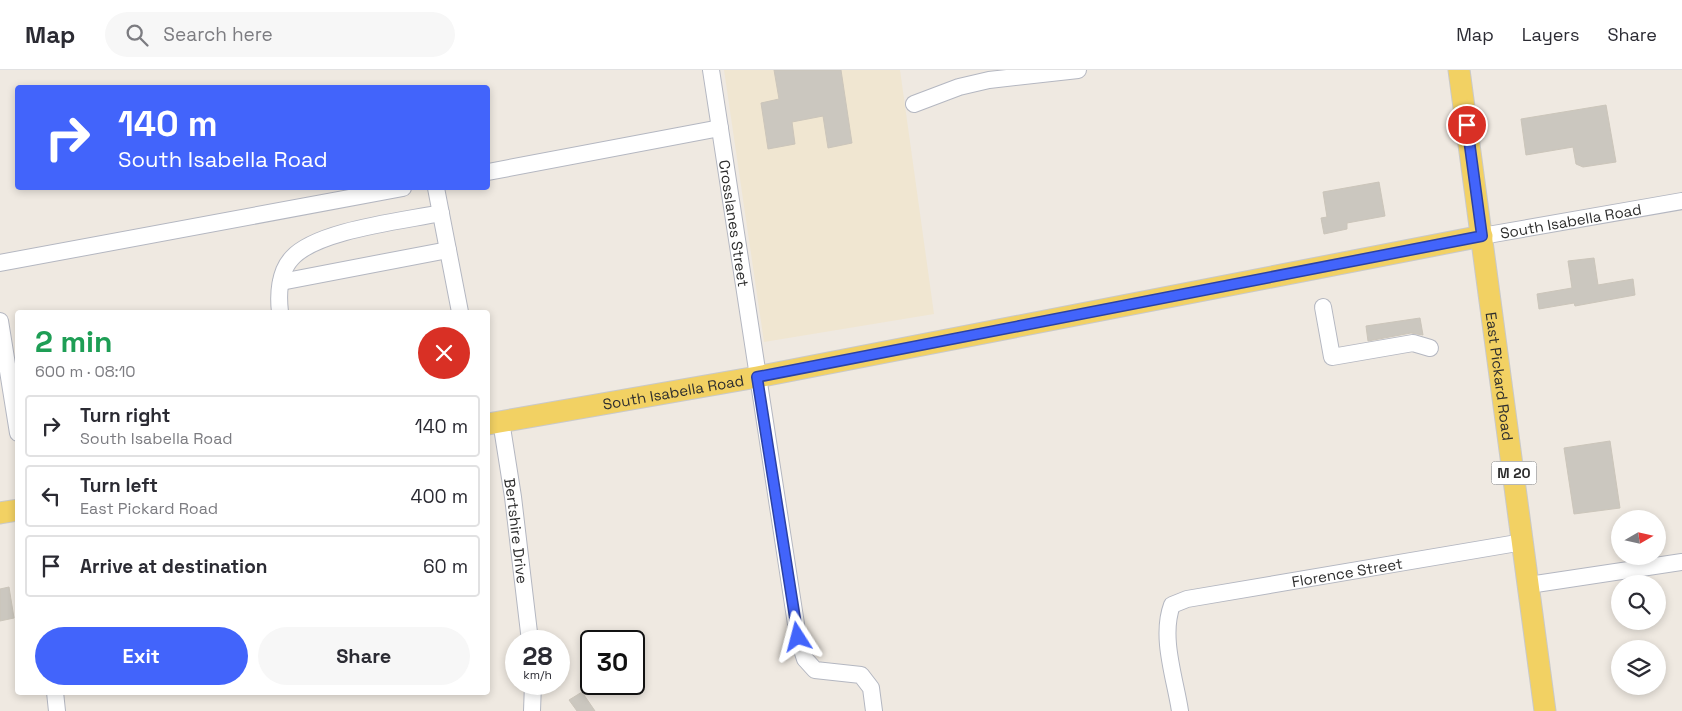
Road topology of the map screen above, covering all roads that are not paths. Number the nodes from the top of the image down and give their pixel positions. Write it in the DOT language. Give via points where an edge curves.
graph roads {
  1 [pos="711,70"];
  2 [pos="1078,70"];
  3 [pos="1459,70"];
  4 [pos="914,104"];
  5 [pos="720,128"];
  6 [pos="490,172"];
  7 [pos="392,190"];
  8 [pos="436,190"];
  9 [pos="1682,201"];
  10 [pos="441,213"];
  11 [pos="1482,236"];
  12 [pos="448,250"];
  13 [pos="0,263"];
  14 [pos="281,282"];
  15 [pos="1323,307"];
  16 [pos="280,310"];
  17 [pos="460,310"];
  18 [pos="0,322"];
  19 [pos="1430,348"];
  20 [pos="757,377"];
  21 [pos="15,414"];
  22 [pos="494,422"];
  23 [pos="15,510"];
  24 [pos="0,513"];
  25 [pos="1523,542"];
  26 [pos="1682,562"];
  27 [pos="1529,585"];
  28 [pos="529,630"];
  29 [pos="55,695"];
  30 [pos="533,695"];
  31 [pos="57,711"];
  32 [pos="532,711"];
  33 [pos="874,711"];
  34 [pos="1180,711"];
  35 [pos="1545,711"];
  1 -- 5 [label="street, Crosslanes Street"];
  2 -- 4 [label="street" via="989,80"];
  3 -- 11 [label="main road, East Pickard Road / M 20"];
  5 -- 6 [label="street"];
  5 -- 20 [label="street, Crosslanes Street"];
  7 -- 13 [label="street"];
  8 -- 10 [label="street"];
  9 -- 11 [label="street, South Isabella Road"];
  10 -- 12 [label="street"];
  10 -- 14 [label="street" via="316,241 291,259"];
  11 -- 20 [label="main road, South Isabella Road"];
  11 -- 25 [label="main road, East Pickard Road / M 20"];
  12 -- 14 [label="street"];
  12 -- 17 [label="street"];
  14 -- 16 [label="street"];
  15 -- 19 [label="street" via="1332,357 1413,343"];
  18 -- 21 [label="street"];
  20 -- 22 [label="main road, South Isabella Road"];
  20 -- 33 [label="street, Crosslanes Street" via="797,628 805,659 815,670 861,675 871,688"];
  22 -- 28 [label="street, Bertshire Drive" via="513,496"];
  23 -- 24 [label="main road"];
  25 -- 27 [label="main road, East Pickard Road / M 20"];
  25 -- 34 [label="street, Florence Street" via="1187,598 1172,605 1167,632"];
  26 -- 27 [label="street"];
  27 -- 35 [label="main road, East Pickard Road / M 20"];
  29 -- 31 [label="street"];
  30 -- 32 [label="street"];
}
